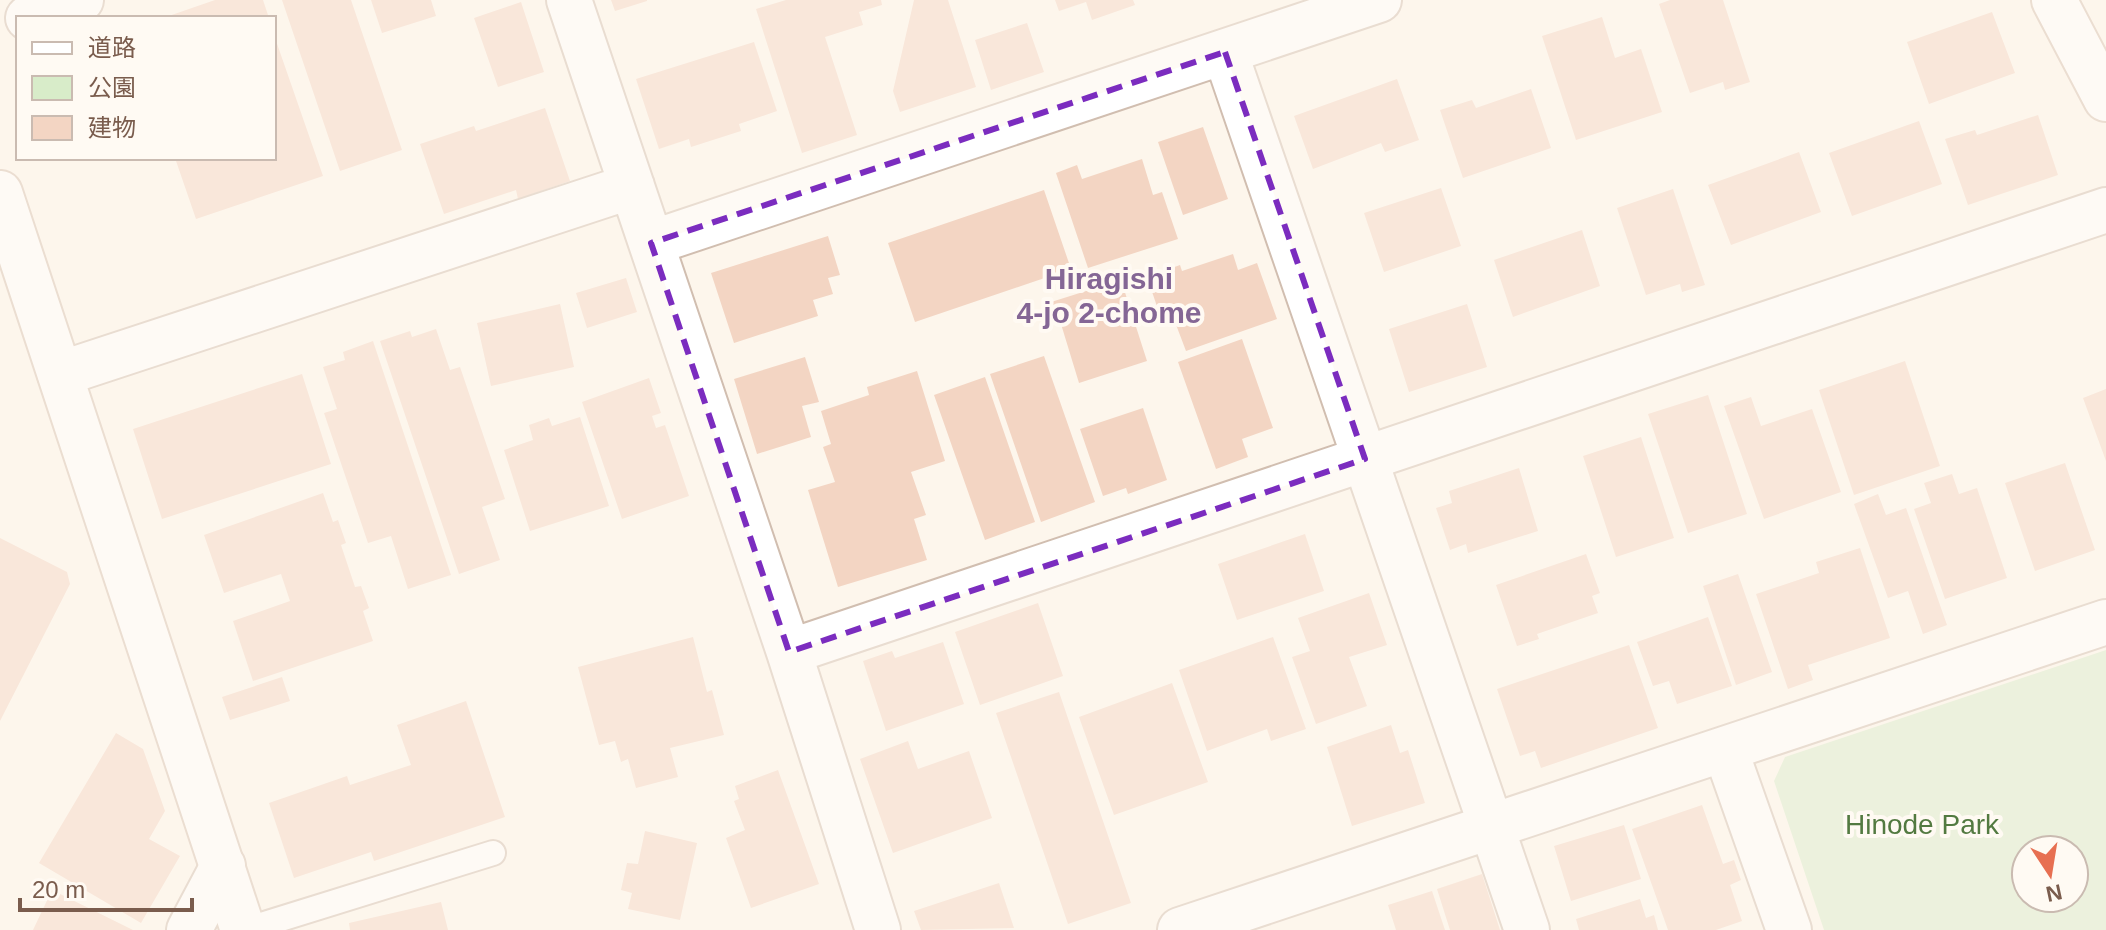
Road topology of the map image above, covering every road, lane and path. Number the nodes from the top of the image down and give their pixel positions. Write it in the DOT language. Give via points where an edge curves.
graph roads {
  1 [pos="81,0"];
  2 [pos="569,0"];
  3 [pos="1379,0"];
  4 [pos="2054,0"];
  5 [pos="34,16"];
  6 [pos="1225,52"];
  7 [pos="2106,99"];
  8 [pos="632,186"];
  9 [pos="0,193"];
  10 [pos="2106,210"];
  11 [pos="651,243"];
  12 [pos="60,374"];
  13 [pos="1365,459"];
  14 [pos="2106,622"];
  15 [pos="789,652"];
  16 [pos="1725,749"];
  17 [pos="1491,826"];
  18 [pos="493,853"];
  19 [pos="223,866"];
  20 [pos="189,930"];
  21 [pos="244,930"];
  22 [pos="878,930"];
  23 [pos="1180,930"];
  24 [pos="1527,930"];
  25 [pos="1789,930"];
  1 -- 5 [label="street"];
  2 -- 8 [label="street"];
  3 -- 6 [label="street"];
  4 -- 7 [label="street"];
  6 -- 11 [label="street"];
  6 -- 13 [label="street"];
  8 -- 11 [label="street"];
  8 -- 12 [label="street"];
  9 -- 12 [label="street"];
  10 -- 13 [label="street"];
  11 -- 15 [label="street"];
  12 -- 19 [label="street"];
  13 -- 15 [label="street"];
  13 -- 17 [label="street"];
  14 -- 16 [label="street"];
  15 -- 22 [label="street"];
  16 -- 17 [label="street"];
  16 -- 25 [label="street"];
  17 -- 23 [label="street"];
  17 -- 24 [label="street"];
  18 -- 21 [label="lane"];
  19 -- 20 [label="street"];
  19 -- 21 [label="street"];
}
